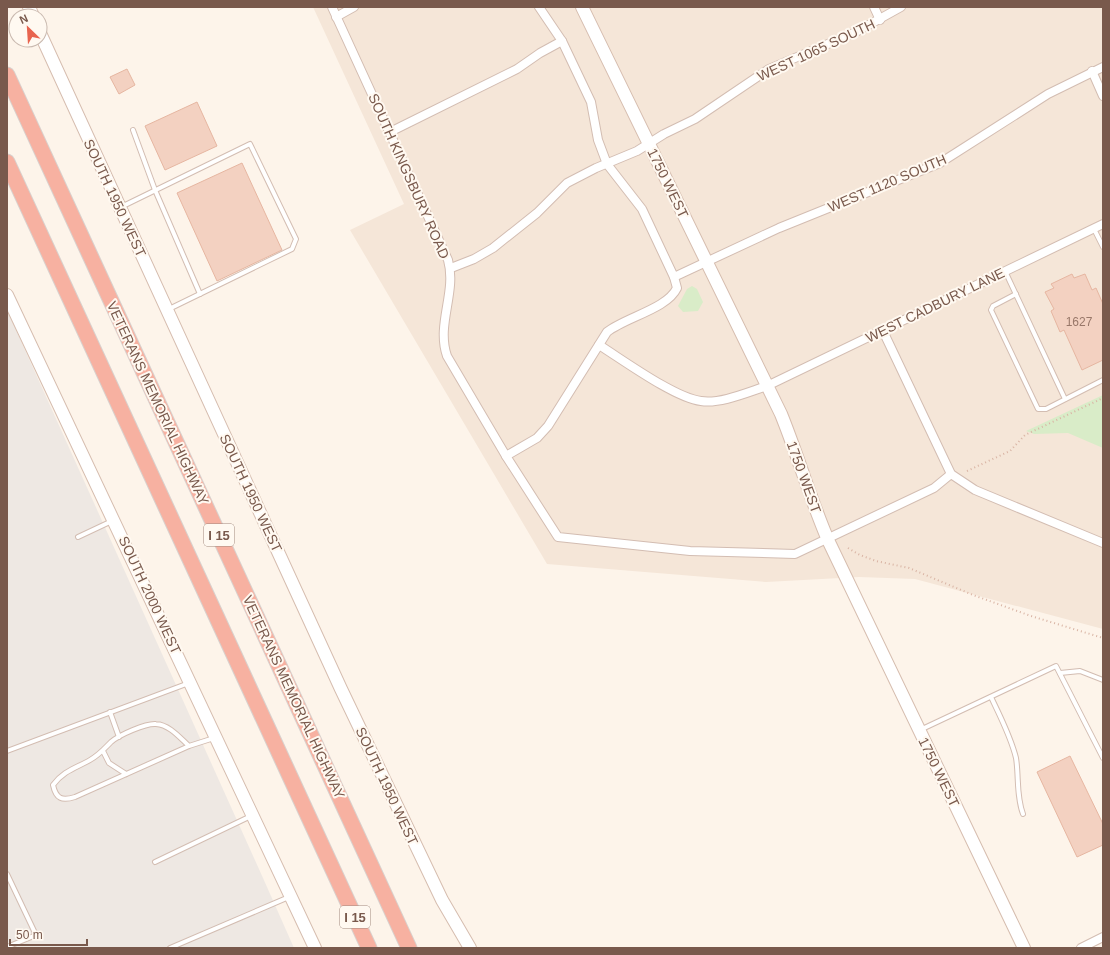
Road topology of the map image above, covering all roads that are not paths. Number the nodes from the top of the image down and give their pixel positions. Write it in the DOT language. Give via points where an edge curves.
graph roads {
  1 [pos="332,7"];
  2 [pos="354,7"];
  3 [pos="539,7"];
  4 [pos="582,7"];
  5 [pos="874,7"];
  6 [pos="902,7"];
  7 [pos="336,17"];
  8 [pos="880,20"];
  9 [pos="562,41"];
  10 [pos="47,48"];
  11 [pos="1103,66"];
  12 [pos="1092,71"];
  13 [pos="7,75"];
  14 [pos="1103,96"];
  15 [pos="133,130"];
  16 [pos="390,132"];
  17 [pos="648,144"];
  18 [pos="7,162"];
  19 [pos="607,164"];
  20 [pos="155,190"];
  21 [pos="120,208"];
  22 [pos="1103,224"];
  23 [pos="1094,229"];
  24 [pos="1103,248"];
  25 [pos="706,262"];
  26 [pos="450,268"];
  27 [pos="1005,271"];
  28 [pos="674,277"];
  29 [pos="200,294"];
  30 [pos="1016,294"];
  31 [pos="7,295"];
  32 [pos="166,310"];
  33 [pos="883,330"];
  34 [pos="599,345"];
  35 [pos="1103,380"];
  36 [pos="767,386"];
  37 [pos="1065,399"];
  38 [pos="506,456"];
  39 [pos="951,474"];
  40 [pos="114,520"];
  41 [pos="78,537"];
  42 [pos="828,540"];
  43 [pos="1103,543"];
  44 [pos="1060,673"];
  45 [pos="1103,680"];
  46 [pos="191,682"];
  47 [pos="991,697"];
  48 [pos="110,712"];
  49 [pos="919,731"];
  50 [pos="119,737"];
  51 [pos="216,737"];
  52 [pos="189,746"];
  53 [pos="7,751"];
  54 [pos="103,751"];
  55 [pos="1103,758"];
  56 [pos="126,774"];
  57 [pos="1023,814"];
  58 [pos="252,816"];
  59 [pos="154,862"];
  60 [pos="7,874"];
  61 [pos="291,896"];
  62 [pos="1103,937"];
  63 [pos="7,947"];
  64 [pos="170,948"];
  65 [pos="315,948"];
  66 [pos="369,948"];
  67 [pos="409,948"];
  68 [pos="470,948"];
  69 [pos="1024,948"];
  70 [pos="1081,948"];
  1 -- 7 [label="street, SOUTH KINGSBURY ROAD"];
  2 -- 7 [label="street"];
  3 -- 9 [label="street"];
  4 -- 17 [label="street, 1750 WEST"];
  5 -- 8 [label="street"];
  6 -- 8 [label="street, WEST 1065 SOUTH"];
  7 -- 16 [label="street, SOUTH KINGSBURY ROAD"];
  8 -- 17 [label="street, WEST 1065 SOUTH" via="770,69 695,119"];
  9 -- 16 [label="street" via="517,69"];
  9 -- 19 [label="street" via="593,108 598,140"];
  10 -- 21 [label="street, SOUTH 1950 WEST"];
  11 -- 12 [label="street, WEST 1120 SOUTH"];
  12 -- 14 [label="street"];
  12 -- 25 [label="street, WEST 1120 SOUTH" via="1048,94 940,163 779,228"];
  13 -- 67 [label="highway, VETERANS MEMORIAL HIGHWAY / I 15"];
  15 -- 20 [label="lane"];
  16 -- 26 [label="street, SOUTH KINGSBURY ROAD"];
  17 -- 19 [label="street, WEST 1065 SOUTH"];
  17 -- 25 [label="street, 1750 WEST"];
  18 -- 66 [label="highway, I 15"];
  19 -- 26 [label="street, WEST 1065 SOUTH" via="567,183 537,213 493,248"];
  19 -- 28 [label="street" via="642,209"];
  20 -- 21 [label="lane"];
  20 -- 29 [label="lane"];
  20 -- 29 [label="lane" via="250,144 296,239 292,249"];
  21 -- 32 [label="street, SOUTH 1950 WEST"];
  22 -- 23 [label="street, WEST CADBURY LANE"];
  23 -- 24 [label="lane"];
  23 -- 27 [label="street, WEST CADBURY LANE"];
  25 -- 28 [label="street, WEST 1120 SOUTH"];
  25 -- 36 [label="street, 1750 WEST"];
  26 -- 38 [label="street, SOUTH KINGSBURY ROAD" via="450,288 443,330 444,347 453,367"];
  27 -- 30 [label="lane"];
  27 -- 33 [label="street, WEST CADBURY LANE"];
  28 -- 34 [label="street" via="677,288 674,295 616,326 607,332"];
  29 -- 32 [label="lane"];
  30 -- 37 [label="lane"];
  30 -- 37 [label="lane" via="993,306 992,313 1038,409 1046,409"];
  31 -- 40 [label="street, SOUTH 2000 WEST"];
  32 -- 68 [label="street, SOUTH 1950 WEST" via="430,876"];
  33 -- 36 [label="street, WEST CADBURY LANE"];
  33 -- 39 [label="street"];
  34 -- 36 [label="street, WEST CADBURY LANE" via="680,395 702,402 730,398"];
  34 -- 38 [label="street" via="548,426 537,438"];
  35 -- 37 [label="lane"];
  36 -- 42 [label="street, 1750 WEST" via="794,446"];
  38 -- 42 [label="street, SOUTH KINGSBURY ROAD" via="558,537 690,551 795,554"];
  39 -- 42 [label="street" via="934,488"];
  39 -- 43 [label="street" via="975,490"];
  40 -- 41 [label="lane"];
  40 -- 46 [label="street, SOUTH 2000 WEST"];
  42 -- 49 [label="street, 1750 WEST"];
  44 -- 45 [label="lane" via="1080,671"];
  44 -- 47 [label="lane" via="1056,666"];
  44 -- 55 [label="lane"];
  46 -- 48 [label="lane"];
  46 -- 51 [label="street, SOUTH 2000 WEST"];
  47 -- 49 [label="lane"];
  47 -- 57 [label="lane" via="1016,758"];
  48 -- 50 [label="lane"];
  48 -- 53 [label="lane"];
  49 -- 69 [label="street, 1750 WEST"];
  50 -- 52 [label="lane" via="156,724 169,729"];
  50 -- 54 [label="lane"];
  51 -- 52 [label="lane"];
  51 -- 58 [label="street, SOUTH 2000 WEST"];
  52 -- 56 [label="lane"];
  54 -- 56 [label="lane" via="109,763"];
  54 -- 56 [label="lane" via="59,777 53,786 54,793 66,800"];
  58 -- 59 [label="lane"];
  58 -- 61 [label="street, SOUTH 2000 WEST"];
  60 -- 63 [label="lane" via="36,935"];
  61 -- 64 [label="lane"];
  61 -- 65 [label="street, SOUTH 2000 WEST"];
  62 -- 70 [label="street"];
}
